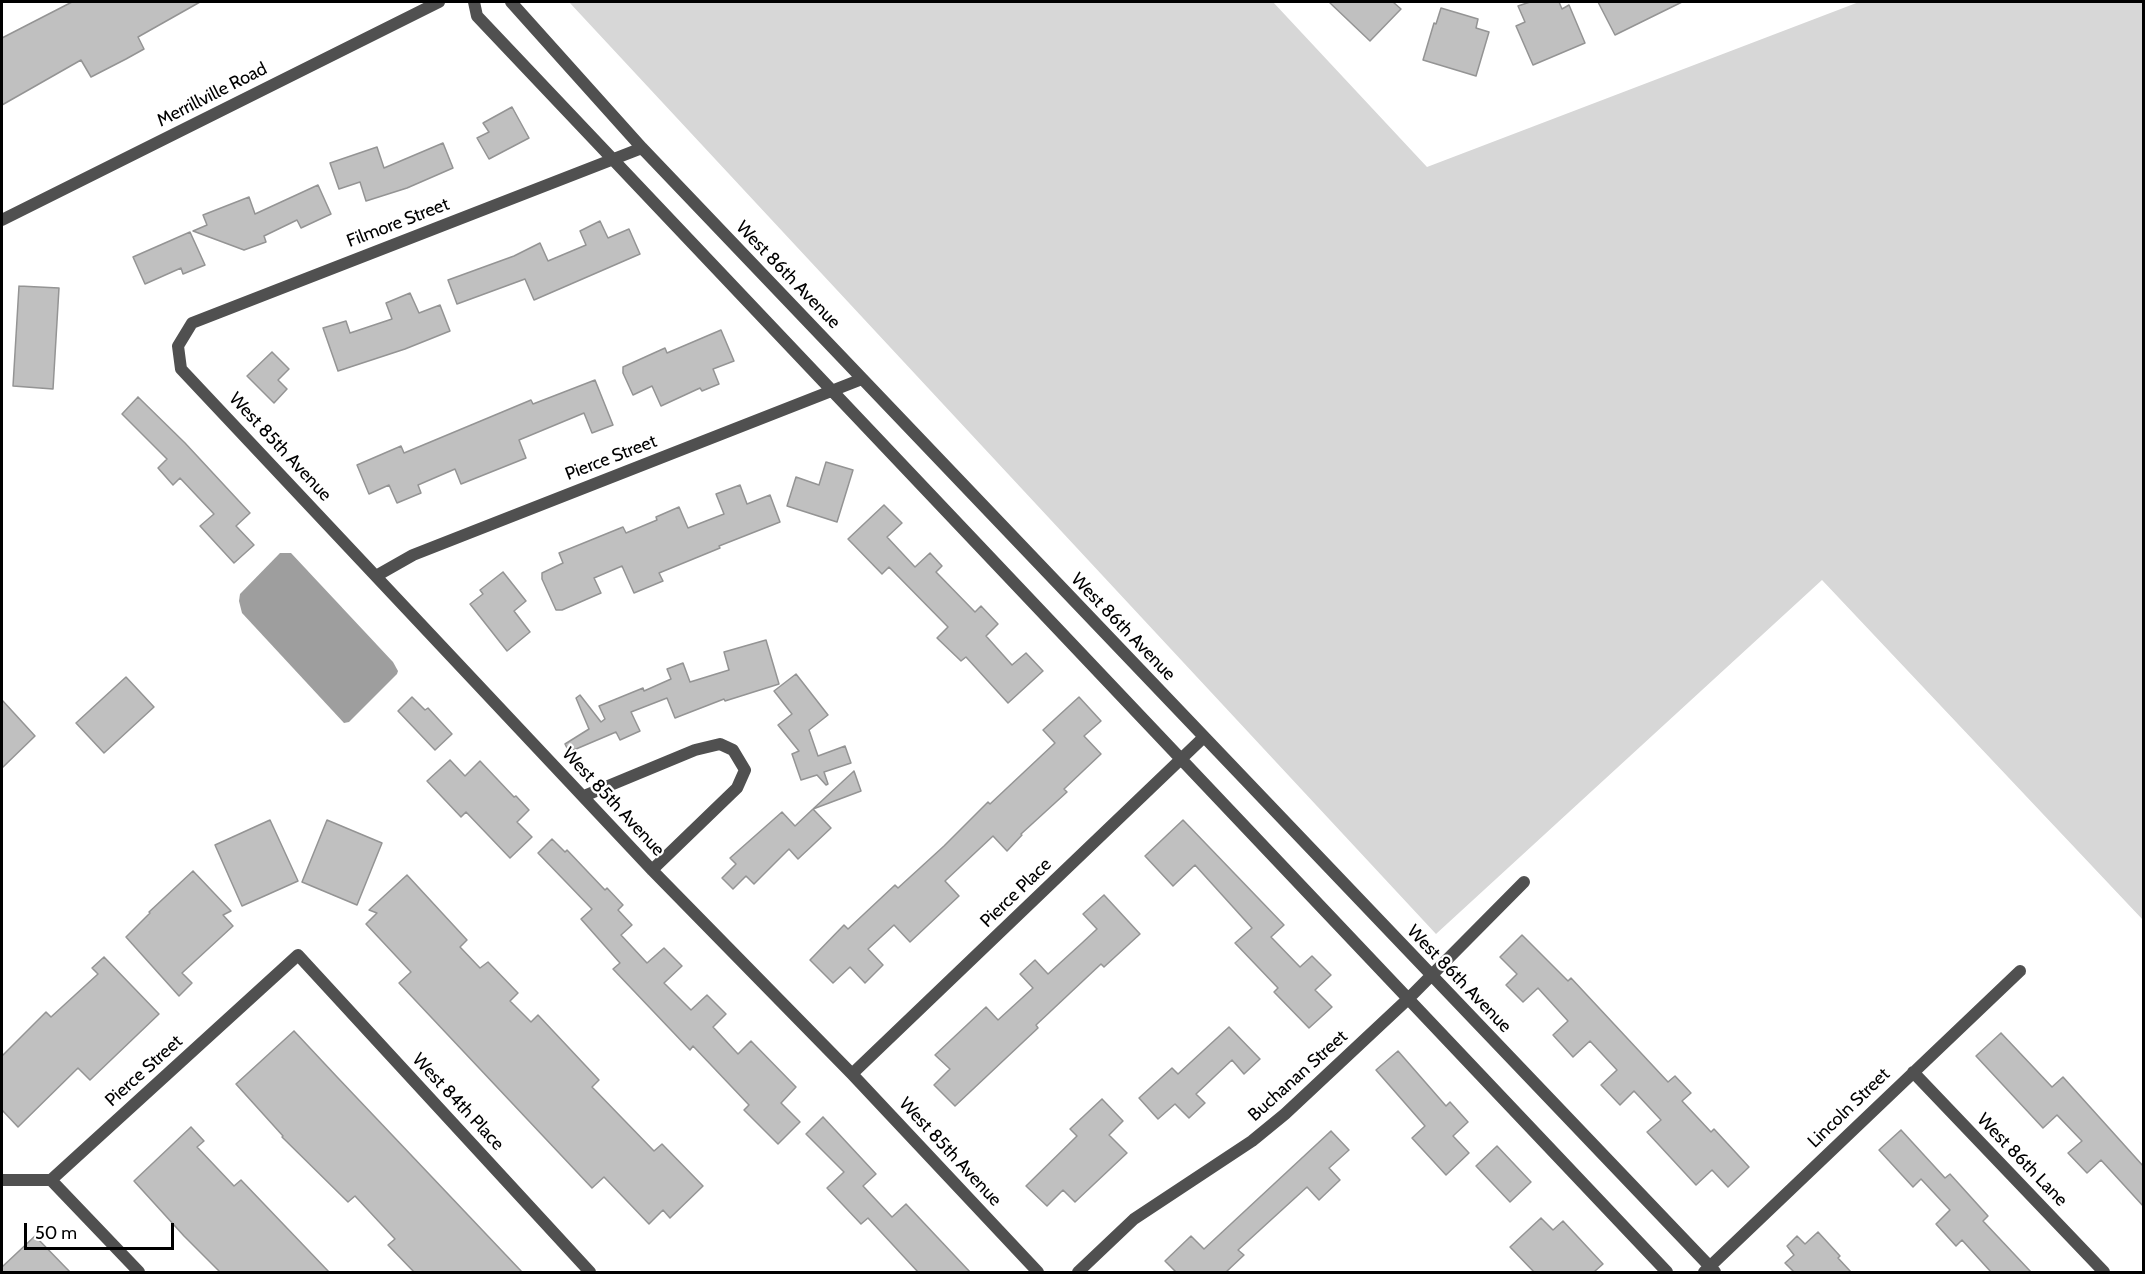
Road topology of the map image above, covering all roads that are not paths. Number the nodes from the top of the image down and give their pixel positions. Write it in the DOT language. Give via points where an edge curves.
graph roads {
  1 [pos="439,2"];
  2 [pos="474,2"];
  3 [pos="511,2"];
  4 [pos="642,148"];
  5 [pos="611,159"];
  6 [pos="2,220"];
  7 [pos="178,346"];
  8 [pos="862,379"];
  9 [pos="830,391"];
  10 [pos="376,576"];
  11 [pos="1204,737"];
  12 [pos="1181,759"];
  13 [pos="584,796"];
  14 [pos="652,870"];
  15 [pos="1524,882"];
  16 [pos="298,955"];
  17 [pos="2020,971"];
  18 [pos="1431,976"];
  19 [pos="1408,998"];
  20 [pos="1913,1072"];
  21 [pos="852,1074"];
  22 [pos="2,1180"];
  23 [pos="51,1180"];
  24 [pos="1709,1271"];
  25 [pos="139,1272"];
  26 [pos="590,1272"];
  27 [pos="1038,1272"];
  28 [pos="1078,1272"];
  29 [pos="1667,1272"];
  30 [pos="2104,1272"];
  1 -- 6 [label="street, Merrillville Road"];
  2 -- 5 [label="street" via="477,16"];
  3 -- 4 [label="street, West 86th Avenue"];
  4 -- 5 [label="street, Filmore Street"];
  4 -- 8 [label="street, West 86th Avenue"];
  5 -- 7 [label="street, Filmore Street" via="192,322"];
  5 -- 9 [label="street"];
  7 -- 10 [label="street, West 85th Avenue" via="181,369"];
  8 -- 9 [label="street, Pierce Street"];
  8 -- 11 [label="street, West 86th Avenue"];
  9 -- 10 [label="street, Pierce Street" via="413,555"];
  9 -- 12 [label="street"];
  10 -- 13 [label="street, West 85th Avenue"];
  11 -- 12 [label="street, Pierce Place"];
  11 -- 18 [label="street, West 86th Avenue"];
  12 -- 19 [label="street"];
  12 -- 21 [label="street, Pierce Place"];
  13 -- 14 [label="street, West 85th Avenue"];
  13 -- 14 [label="street" via="695,750 720,744 733,750 744,770 737,788"];
  14 -- 21 [label="street, West 85th Avenue"];
  15 -- 18 [label="street, Buchanan Street"];
  16 -- 23 [label="street, Pierce Street"];
  16 -- 26 [label="street, West 84th Place"];
  17 -- 20 [label="street, Lincoln Street"];
  18 -- 19 [label="street, Buchanan Street"];
  18 -- 24 [label="street, West 86th Avenue"];
  19 -- 28 [label="street, Buchanan Street" via="1285,1114 1252,1141 1134,1218"];
  19 -- 29 [label="street"];
  20 -- 24 [label="street, Lincoln Street"];
  20 -- 30 [label="street, West 86th Lane"];
  21 -- 27 [label="street, West 85th Avenue"];
  22 -- 23 [label="street"];
  23 -- 25 [label="street"];
}
